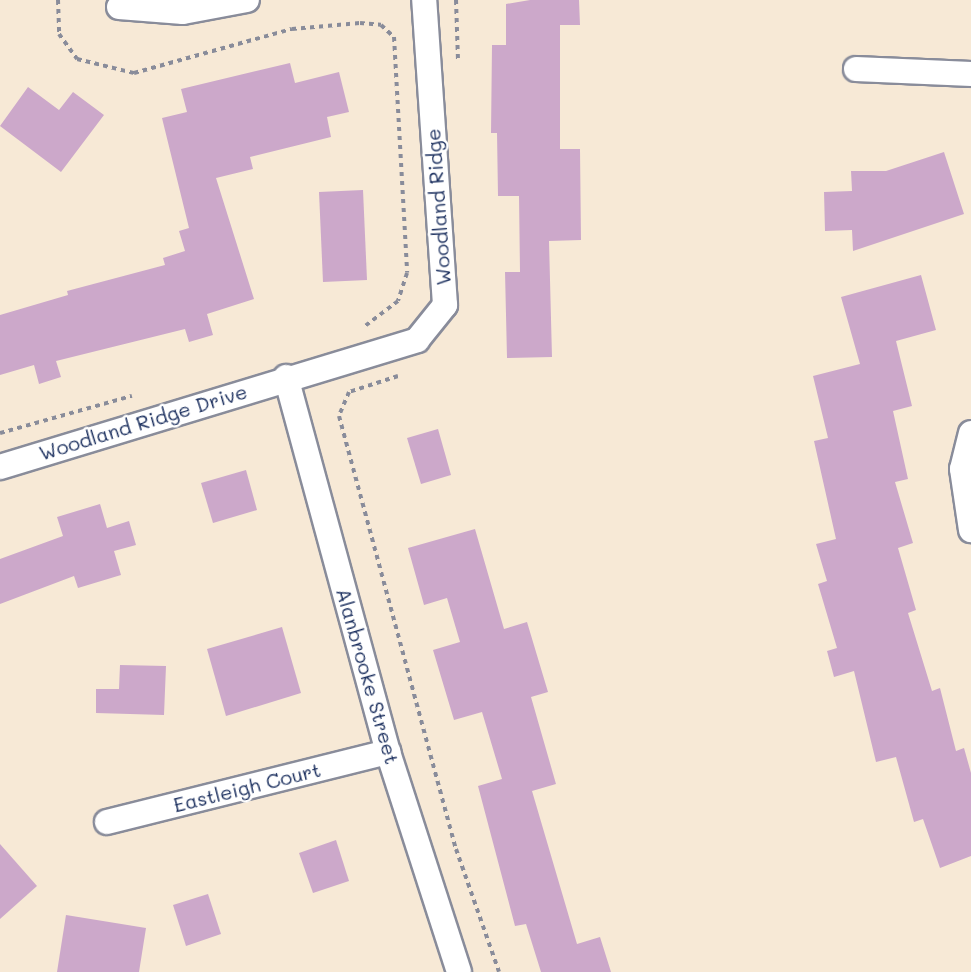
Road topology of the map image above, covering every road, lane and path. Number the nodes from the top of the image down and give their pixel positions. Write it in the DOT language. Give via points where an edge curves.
graph roads {
  1 [pos="58,0"];
  2 [pos="247,0"];
  3 [pos="424,0"];
  4 [pos="456,0"];
  5 [pos="119,7"];
  6 [pos="856,69"];
  7 [pos="458,72"];
  8 [pos="971,74"];
  9 [pos="360,329"];
  10 [pos="407,371"];
  11 [pos="286,377"];
  12 [pos="137,394"];
  13 [pos="0,433"];
  14 [pos="971,433"];
  15 [pos="0,467"];
  16 [pos="971,530"];
  17 [pos="388,752"];
  18 [pos="107,822"];
  19 [pos="459,972"];
  20 [pos="499,972"];
  1 -- 9 [label="path" via="59,34 77,59 134,73 292,29 360,22 381,26 394,38 407,273 398,301"];
  2 -- 5 [label="street" via="183,12"];
  3 -- 11 [label="street, Woodland Ridge" via="445,305 417,340"];
  4 -- 7 [label="path"];
  6 -- 8 [label="street"];
  10 -- 20 [label="path" via="349,392 339,416 456,849"];
  11 -- 15 [label="street, Woodland Ridge Drive"];
  11 -- 17 [label="street, Alanbrooke Street"];
  12 -- 13 [label="path"];
  14 -- 16 [label="street" via="962,469"];
  17 -- 18 [label="street, Eastleigh Court"];
  17 -- 19 [label="street, Alanbrooke Street"];
}
